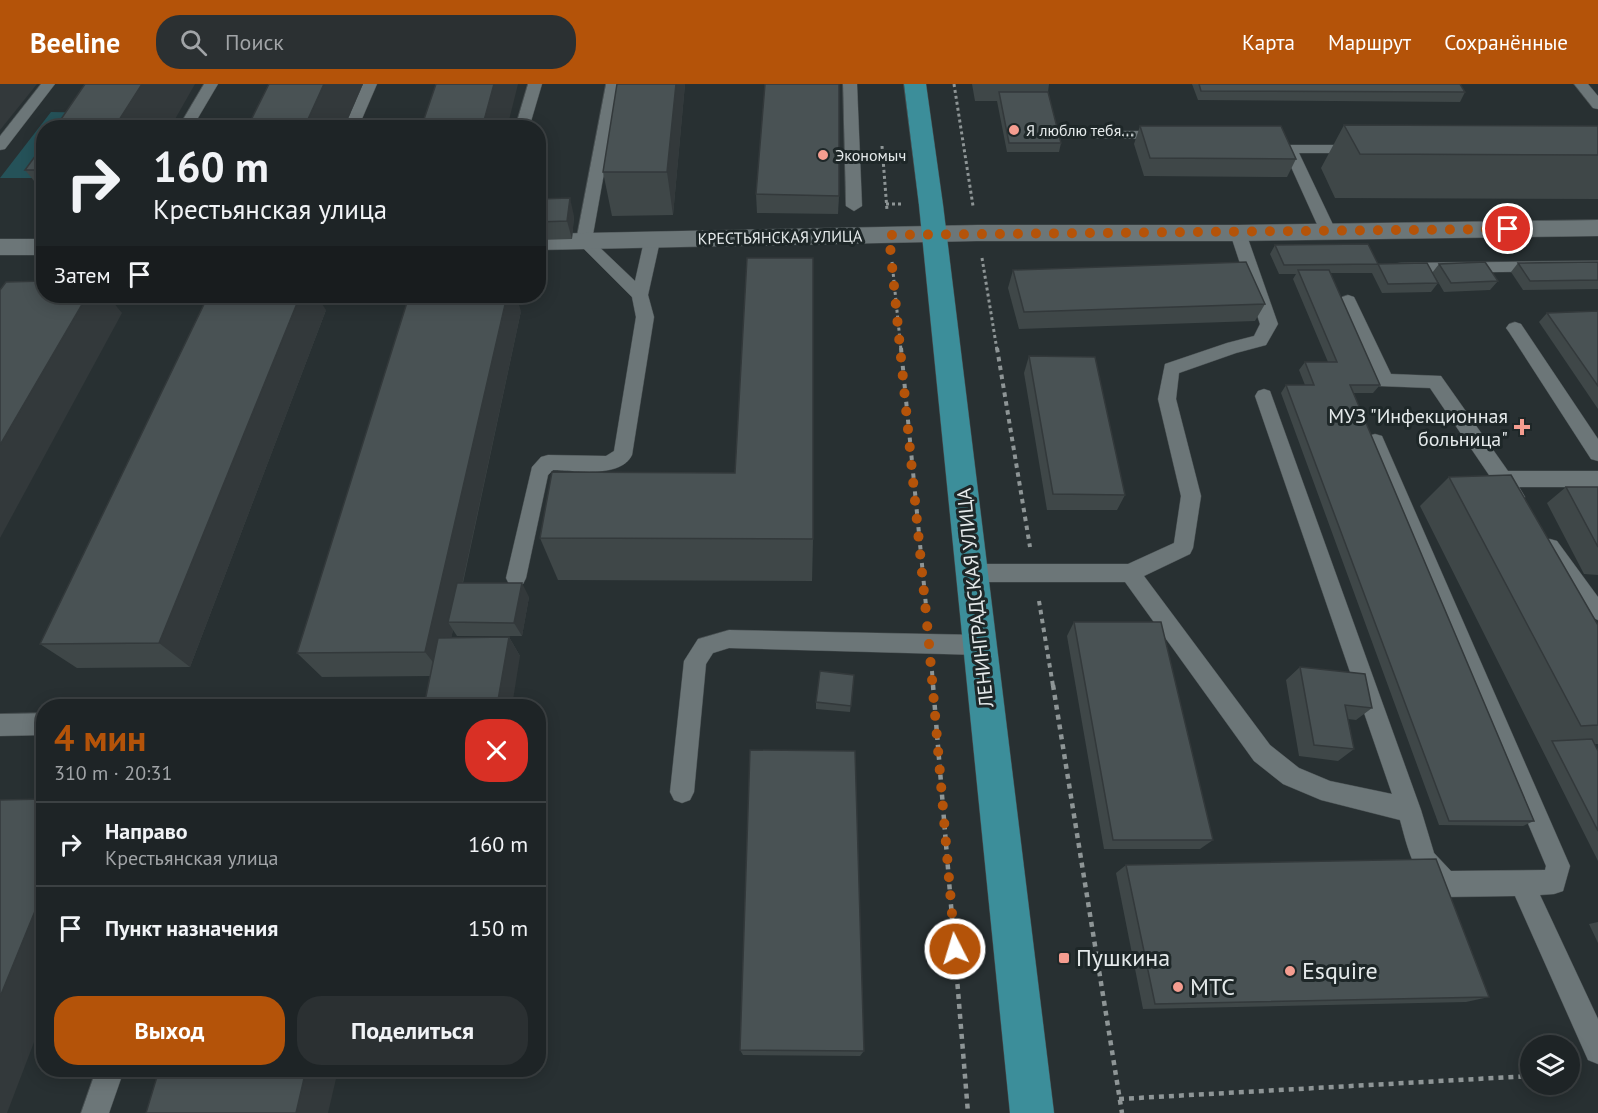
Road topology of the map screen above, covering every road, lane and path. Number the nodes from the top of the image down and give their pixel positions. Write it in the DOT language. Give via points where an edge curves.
graph roads {
  1 [pos="48,84"];
  2 [pos="211,84"];
  3 [pos="370,84"];
  4 [pos="535,84"];
  5 [pos="613,84"];
  6 [pos="850,84"];
  7 [pos="915,84"];
  8 [pos="1581,84"];
  9 [pos="1598,105"];
  10 [pos="190,120"];
  11 [pos="354,120"];
  12 [pos="524,120"];
  13 [pos="1098,135"];
  14 [pos="1180,135"];
  15 [pos="881,139"];
  16 [pos="0,146"];
  17 [pos="1373,149"];
  18 [pos="854,206"];
  19 [pos="1598,228"];
  20 [pos="1328,231"];
  21 [pos="934,233"];
  22 [pos="1238,233"];
  23 [pos="889,235"];
  24 [pos="584,241"];
  25 [pos="652,241"];
  26 [pos="546,242"];
  27 [pos="0,247"];
  28 [pos="36,247"];
  29 [pos="1598,266"];
  30 [pos="1397,268"];
  31 [pos="640,295"];
  32 [pos="1348,301"];
  33 [pos="1515,328"];
  34 [pos="1264,396"];
  35 [pos="1375,441"];
  36 [pos="1598,454"];
  37 [pos="1503,479"];
  38 [pos="1598,479"];
  39 [pos="1523,508"];
  40 [pos="1537,528"];
  41 [pos="972,573"];
  42 [pos="1130,573"];
  43 [pos="516,578"];
  44 [pos="1598,610"];
  45 [pos="929,644"];
  46 [pos="980,645"];
  47 [pos="36,724"];
  48 [pos="0,725"];
  49 [pos="682,792"];
  50 [pos="1409,810"];
  51 [pos="1522,883"];
  52 [pos="1598,1050"];
  53 [pos="108,1077"];
  54 [pos="1520,1077"];
  55 [pos="1119,1099"];
  56 [pos="95,1113"];
  57 [pos="968,1113"];
  58 [pos="1032,1113"];
  1 -- 16 [label="lane"];
  2 -- 10 [label="lane"];
  3 -- 11 [label="lane"];
  4 -- 12 [label="lane"];
  5 -- 24 [label="lane"];
  6 -- 18 [label="lane"];
  7 -- 21 [label="highway, ЛЕНИНГРАДСКАЯ УЛИЦА"];
  8 -- 9 [label="lane"];
  13 -- 14 [label="lane"];
  15 -- 23 [label="path"];
  17 -- 20 [label="lane" via="1285,143"];
  19 -- 20 [label="street, КРЕСТЬЯНСКАЯ УЛИЦА"];
  20 -- 22 [label="street, КРЕСТЬЯНСКАЯ УЛИЦА"];
  21 -- 22 [label="street, КРЕСТЬЯНСКАЯ УЛИЦА"];
  21 -- 23 [label="street, КРЕСТЬЯНСКАЯ УЛИЦА"];
  21 -- 41 [label="highway, ЛЕНИНГРАДСКАЯ УЛИЦА"];
  22 -- 42 [label="lane" via="1269,324 1260,341 1170,369 1167,399 1191,496 1183,548"];
  23 -- 25 [label="street, КРЕСТЬЯНСКАЯ УЛИЦА"];
  23 -- 45 [label="path"];
  24 -- 25 [label="street, КРЕСТЬЯНСКАЯ УЛИЦА"];
  24 -- 26 [label="street, КРЕСТЬЯНСКАЯ УЛИЦА"];
  24 -- 31 [label="lane"];
  25 -- 31 [label="lane"];
  27 -- 28 [label="street"];
  29 -- 30 [label="lane"];
  31 -- 43 [label="lane" via="645,317 623,455 609,464 548,462 538,472"];
  32 -- 37 [label="lane" via="1385,381 1435,381"];
  33 -- 36 [label="lane"];
  34 -- 50 [label="lane"];
  35 -- 51 [label="lane" via="1558,866 1554,882"];
  37 -- 38 [label="lane"];
  37 -- 39 [label="lane"];
  40 -- 44 [label="lane"];
  41 -- 42 [label="lane"];
  41 -- 46 [label="highway, ЛЕНИНГРАДСКАЯ УЛИЦА"];
  42 -- 50 [label="lane" via="1262,753 1290,776 1329,792"];
  45 -- 46 [label="lane"];
  45 -- 49 [label="lane" via="729,639 706,646 695,661"];
  45 -- 57 [label="path"];
  46 -- 58 [label="highway, ЛЕНИНГРАДСКАЯ УЛИЦА"];
  47 -- 48 [label="lane"];
  50 -- 51 [label="lane" via="1424,860 1446,884"];
  51 -- 52 [label="lane"];
  53 -- 56 [label="lane"];
  54 -- 55 [label="path"];
}
